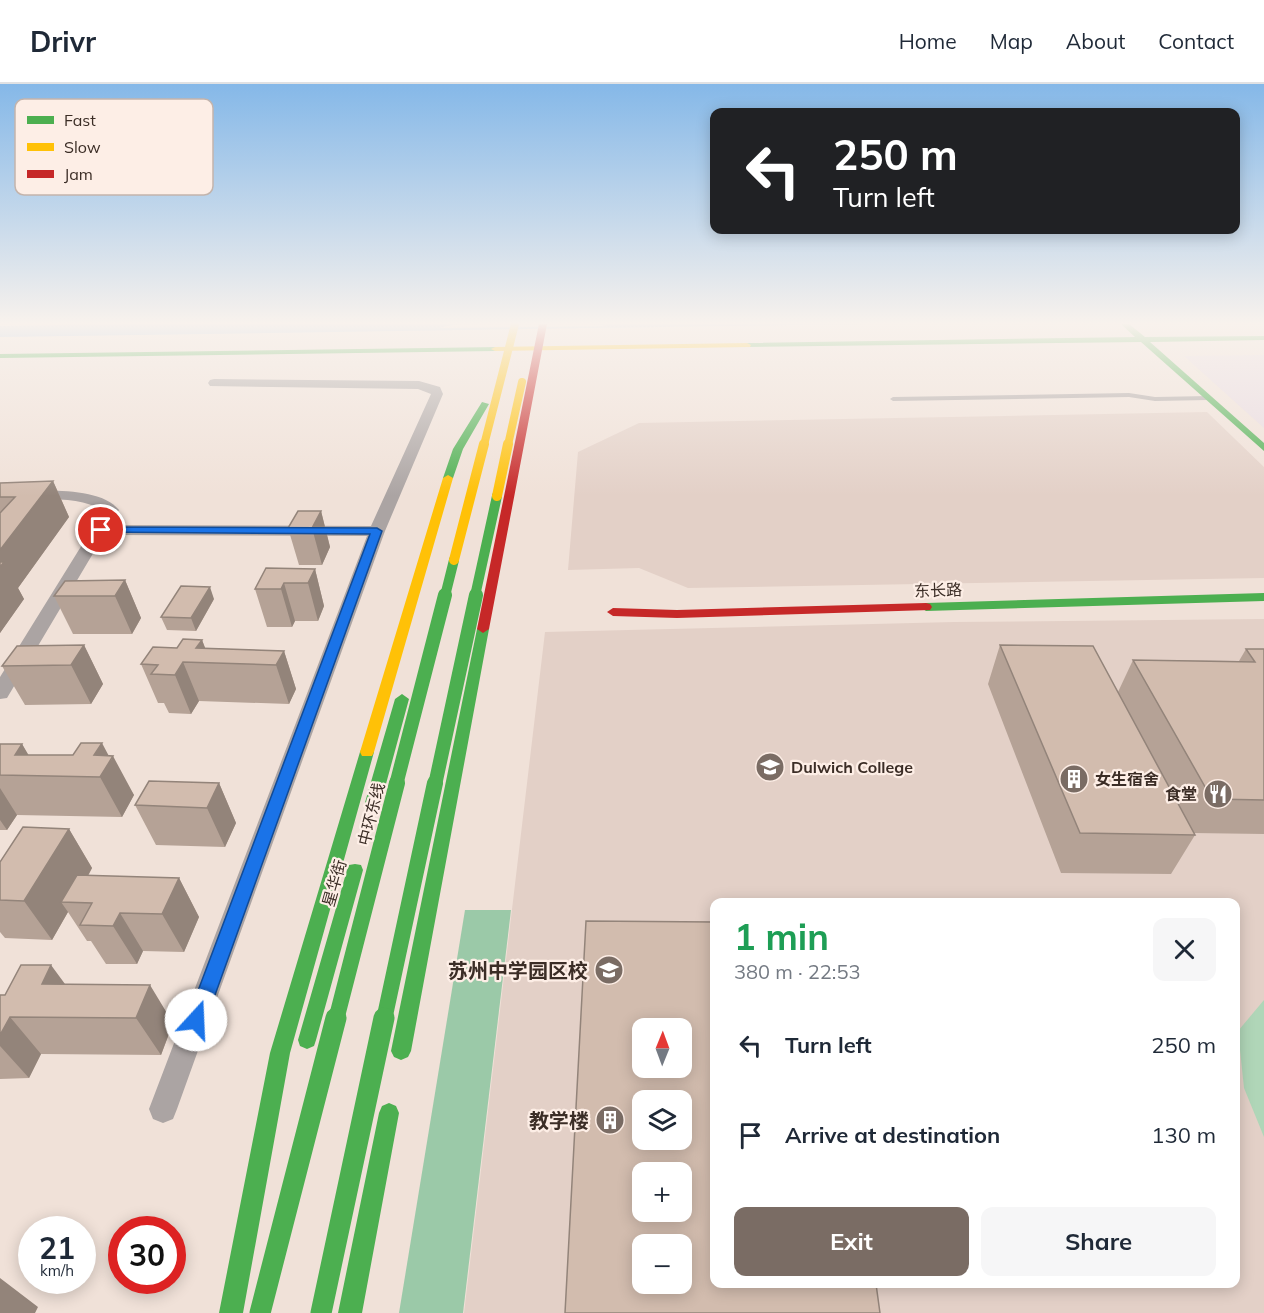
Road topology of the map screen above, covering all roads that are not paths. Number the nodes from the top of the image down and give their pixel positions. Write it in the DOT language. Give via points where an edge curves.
graph roads {
  1 [pos="492,381"];
  2 [pos="494,381"];
  3 [pos="529,381"];
  4 [pos="530,381"];
  5 [pos="1191,381"];
  6 [pos="214,383"];
  7 [pos="1210,398"];
  8 [pos="893,399"];
  9 [pos="485,404"];
  10 [pos="1264,448"];
  11 [pos="0,496"];
  12 [pos="101,530"];
  13 [pos="377,531"];
  14 [pos="1264,597"];
  15 [pos="613,612"];
  16 [pos="418,642"];
  17 [pos="406,688"];
  18 [pos="0,693"];
  19 [pos="368,824"];
  20 [pos="358,858"];
  21 [pos="304,1051"];
  22 [pos="398,1067"];
  23 [pos="391,1102"];
  24 [pos="163,1109"];
  25 [pos="272,1176"];
  26 [pos="231,1313"];
  27 [pos="236,1313"];
  28 [pos="260,1313"];
  29 [pos="321,1313"];
  30 [pos="350,1313"];
  1 -- 9 [label="main road"];
  2 -- 28 [label="main road, 中环东线, bridge"];
  3 -- 29 [label="main road, bridge"];
  4 -- 22 [label="main road"];
  5 -- 7 [label="main road"];
  6 -- 13 [label="street" via="419,386 436,390 434,403"];
  7 -- 8 [label="lane" via="1155,399 1129,395"];
  7 -- 10 [label="main road"];
  9 -- 16 [label="main road"];
  9 -- 26 [label="main road" via="458,448 428,541 280,1053"];
  11 -- 12 [label="street" via="68,496 108,505 110,515"];
  12 -- 13 [label="street"];
  12 -- 18 [label="street"];
  13 -- 24 [label="street"];
  14 -- 15 [label="main road, 东长路" via="677,614"];
  17 -- 19 [label="main road"];
  20 -- 21 [label="main road, 星华街"];
  23 -- 30 [label="main road"];
  25 -- 27 [label="main road"];
}
